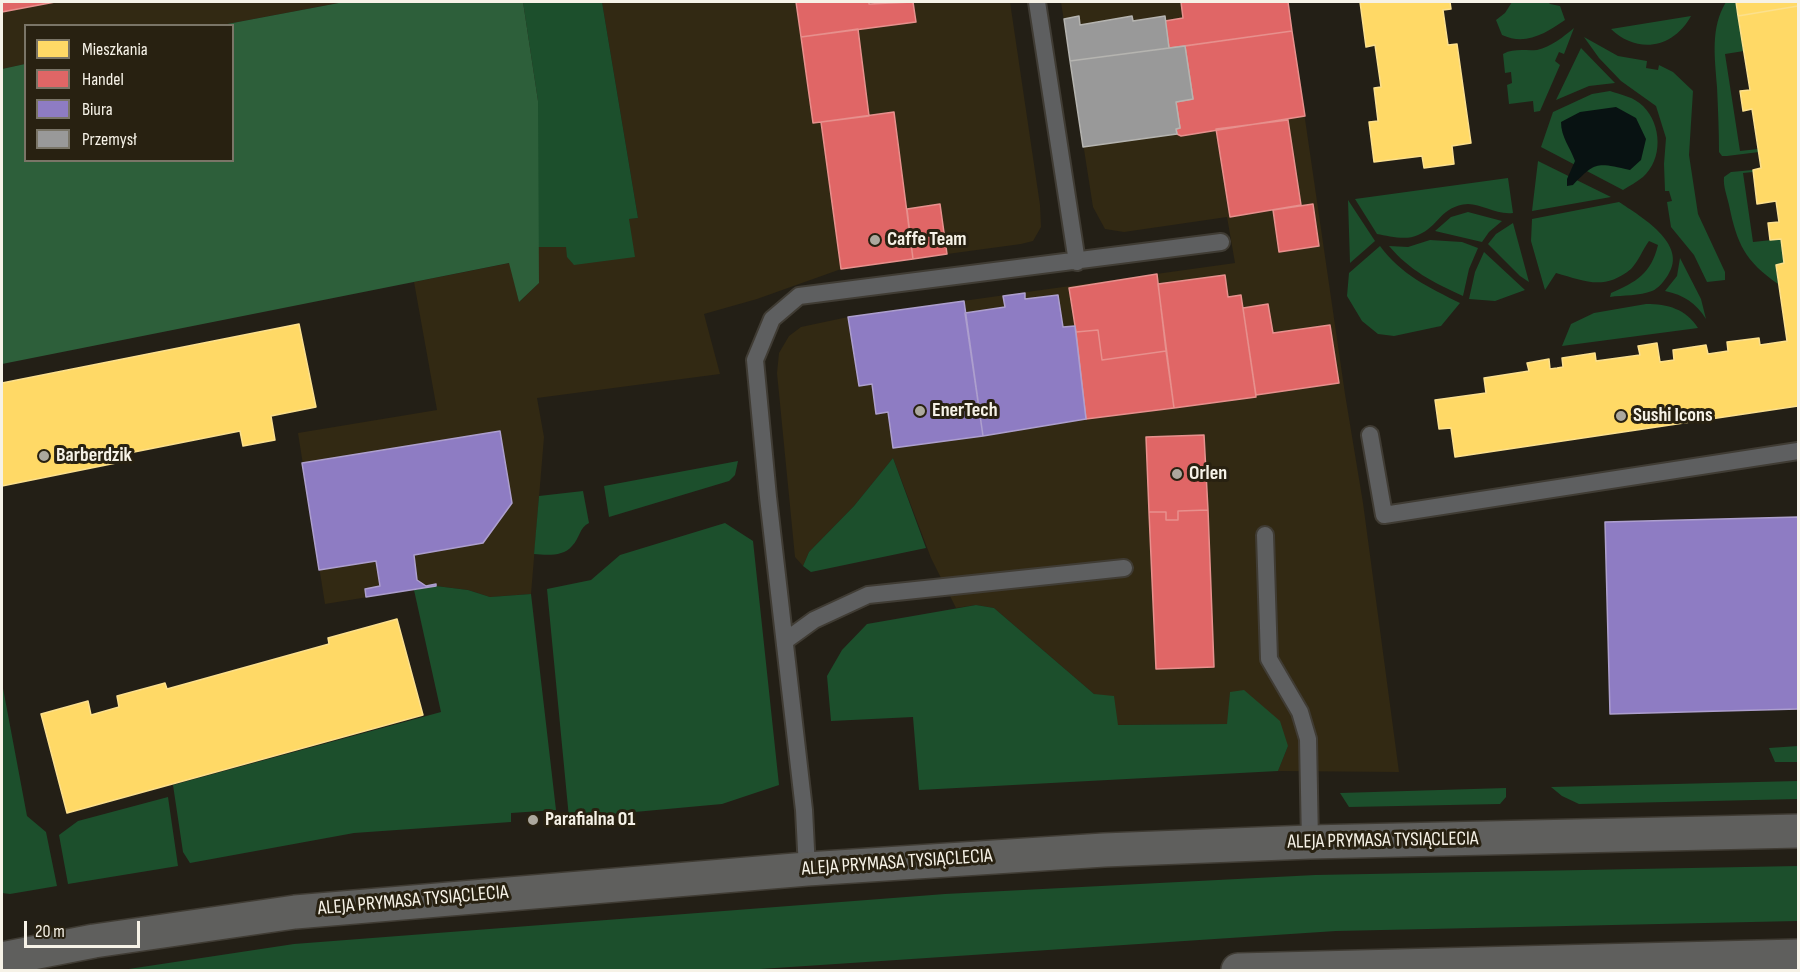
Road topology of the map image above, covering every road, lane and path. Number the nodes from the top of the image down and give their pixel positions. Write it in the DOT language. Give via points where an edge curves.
graph roads {
  1 [pos="1037,2"];
  2 [pos="1221,242"];
  3 [pos="1077,262"];
  4 [pos="1370,435"];
  5 [pos="1798,451"];
  6 [pos="1265,535"];
  7 [pos="1124,568"];
  8 [pos="785,641"];
  9 [pos="1798,831"];
  10 [pos="1310,842"];
  11 [pos="807,868"];
  12 [pos="1798,956"];
  13 [pos="2,959"];
  14 [pos="1238,970"];
  1 -- 3 [label="lane"];
  2 -- 3 [label="lane"];
  3 -- 8 [label="lane" via="799,296 772,320 755,360"];
  4 -- 5 [label="lane" via="1384,515"];
  6 -- 10 [label="lane" via="1269,659 1300,712 1308,739"];
  7 -- 8 [label="lane" via="868,595 814,620"];
  8 -- 11 [label="lane"];
  9 -- 10 [label="main road, ALEJA PRYMASA TYSIĄCLECIA"];
  10 -- 11 [label="main road, ALEJA PRYMASA TYSIĄCLECIA"];
  11 -- 13 [label="main road, ALEJA PRYMASA TYSIĄCLECIA" via="295,912 94,941"];
  12 -- 14 [label="main road"];
}
